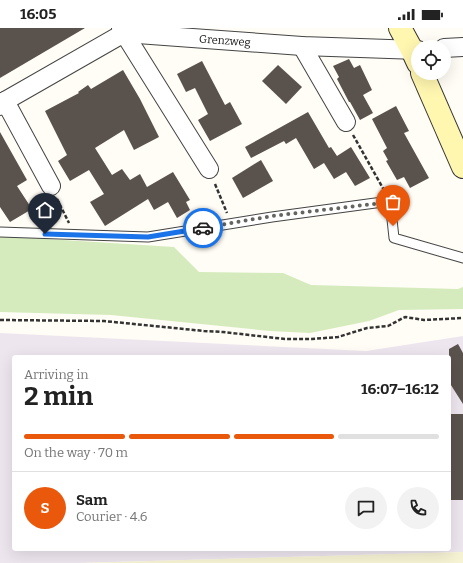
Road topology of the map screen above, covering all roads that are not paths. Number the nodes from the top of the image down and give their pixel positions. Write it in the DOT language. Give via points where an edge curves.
graph roads {
  1 [pos="400,28"];
  2 [pos="122,30"];
  3 [pos="302,46"];
  4 [pos="411,46"];
  5 [pos="463,47"];
  6 [pos="451,48"];
  7 [pos="411,54"];
  8 [pos="425,80"];
  9 [pos="2,104"];
  10 [pos="346,122"];
  11 [pos="463,167"];
  12 [pos="209,169"];
  13 [pos="50,186"];
  14 [pos="0,232"];
  15 [pos="463,258"];
  1 -- 4 [label="street"];
  2 -- 3 [label="street, Grenzweg"];
  2 -- 9 [label="street"];
  2 -- 12 [label="street"];
  3 -- 7 [label="street, Grenzweg"];
  3 -- 10 [label="street"];
  5 -- 6 [label="street"];
  8 -- 11 [label="street"];
  9 -- 13 [label="street"];
  14 -- 15 [label="lane" via="148,237 272,216 390,202 394,238"];
}
